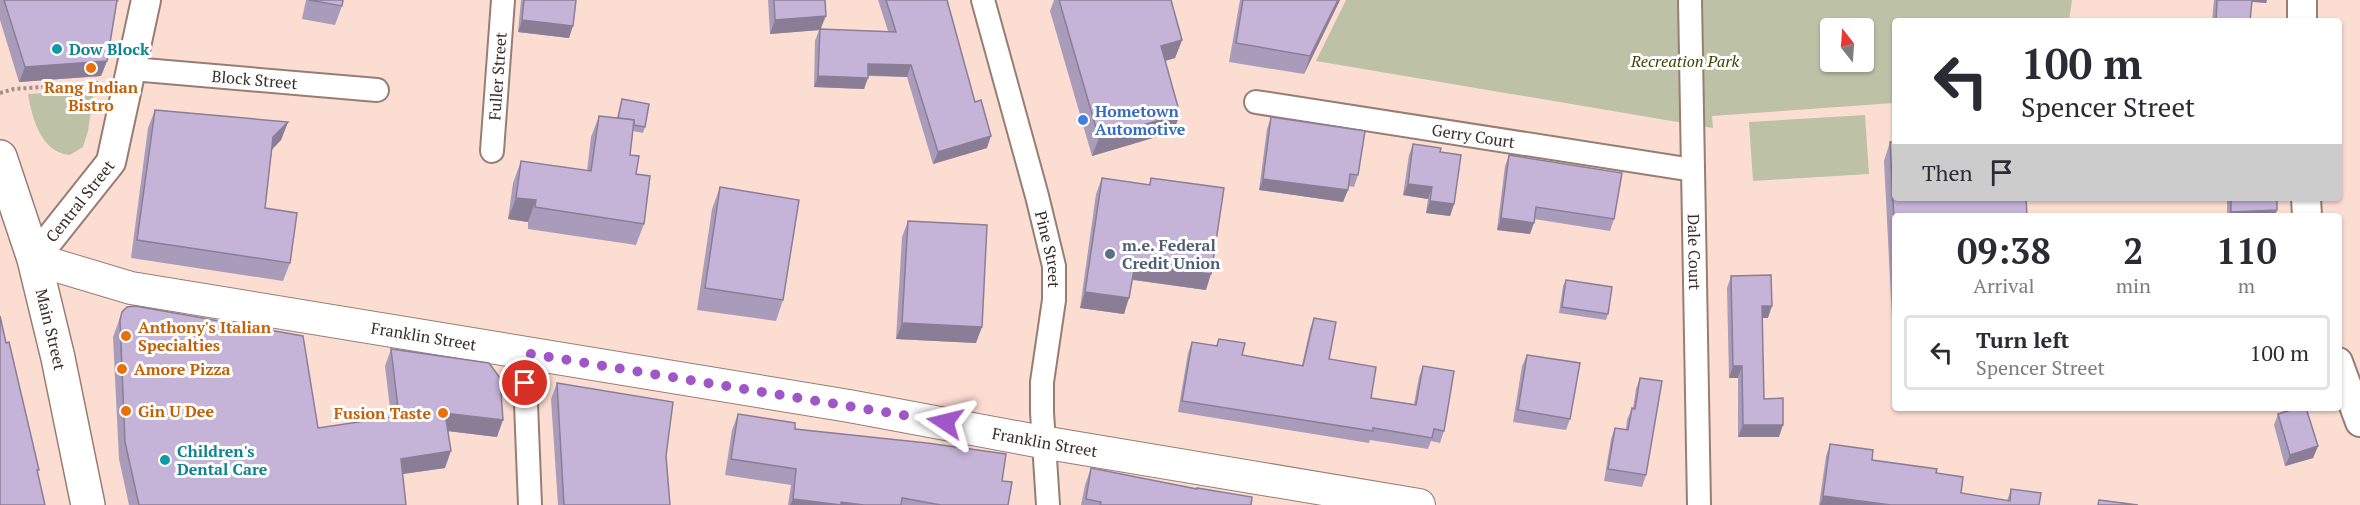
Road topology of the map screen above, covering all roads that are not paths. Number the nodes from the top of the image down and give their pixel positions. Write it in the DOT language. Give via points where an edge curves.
graph roads {
  1 [pos="146,0"];
  2 [pos="503,0"];
  3 [pos="983,0"];
  4 [pos="1690,0"];
  5 [pos="2302,0"];
  6 [pos="2302,18"];
  7 [pos="132,69"];
  8 [pos="378,90"];
  9 [pos="1256,102"];
  10 [pos="492,151"];
  11 [pos="0,157"];
  12 [pos="1693,170"];
  13 [pos="34,259"];
  14 [pos="525,353"];
  15 [pos="2342,373"];
  16 [pos="2360,422"];
  17 [pos="1042,441"];
  18 [pos="88,505"];
  19 [pos="530,505"];
  20 [pos="1048,505"];
  21 [pos="1419,505"];
  22 [pos="1699,505"];
  1 -- 7 [label="street, Central Street"];
  2 -- 10 [label="street, Fuller Street"];
  3 -- 17 [label="street, Pine Street" via="1054,266 1054,300 1042,382"];
  4 -- 12 [label="street, Dale Court"];
  5 -- 6 [label="street"];
  7 -- 8 [label="street, Block Street"];
  7 -- 13 [label="street, Central Street" via="110,165"];
  9 -- 12 [label="street, Gerry Court"];
  11 -- 13 [label="main road, Main Street"];
  12 -- 22 [label="street, Dale Court"];
  13 -- 14 [label="main road, Franklin Street" via="131,288"];
  13 -- 18 [label="main road, Main Street"];
  14 -- 17 [label="main road, Franklin Street"];
  14 -- 19 [label="street"];
  15 -- 16 [label="street"];
  17 -- 20 [label="street, Pine Street"];
  17 -- 21 [label="main road, Franklin Street"];
}
